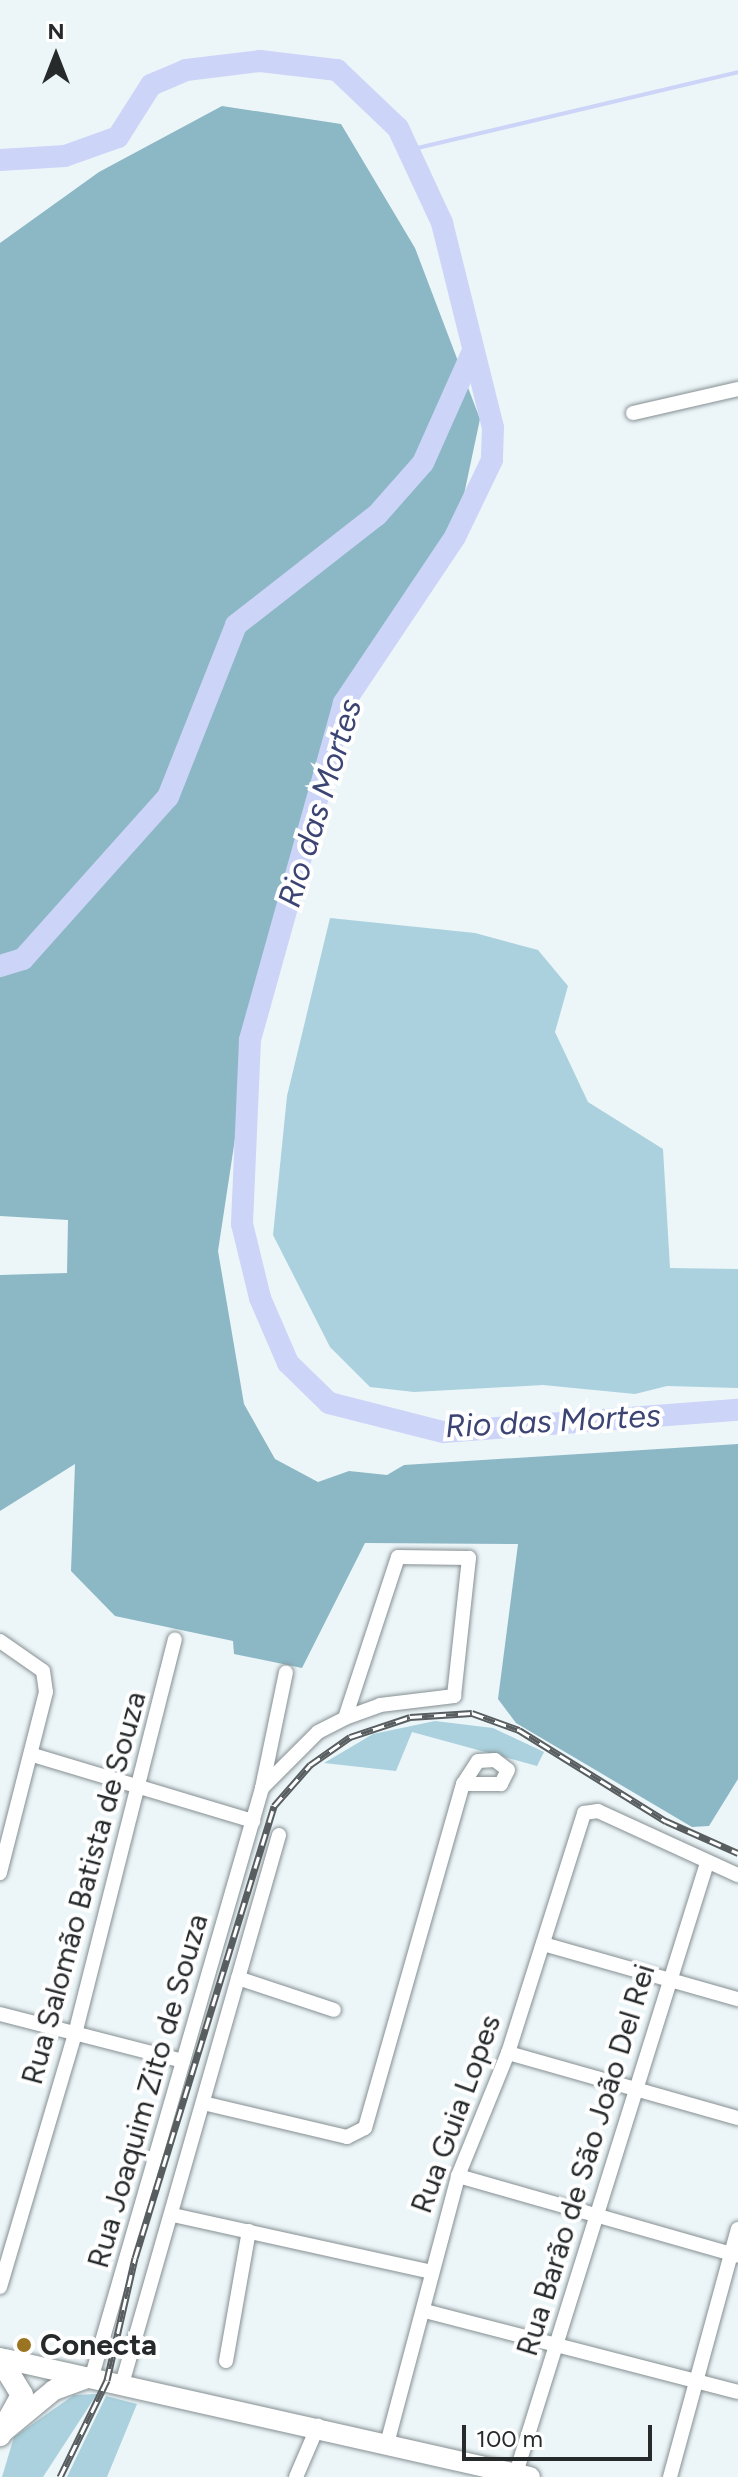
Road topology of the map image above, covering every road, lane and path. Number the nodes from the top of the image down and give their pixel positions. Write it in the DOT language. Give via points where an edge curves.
graph roads {
  1 [pos="738,389"];
  2 [pos="633,413"];
  3 [pos="175,1639"];
  4 [pos="0,1641"];
  5 [pos="286,1672"];
  6 [pos="345,1718"];
  7 [pos="33,1755"];
  8 [pos="463,1784"];
  9 [pos="262,1788"];
  10 [pos="141,1790"];
  11 [pos="253,1821"];
  12 [pos="279,1835"];
  13 [pos="707,1863"];
  14 [pos="0,1873"];
  15 [pos="738,1875"];
  16 [pos="543,1944"];
  17 [pos="238,1978"];
  18 [pos="668,1980"];
  19 [pos="738,1999"];
  20 [pos="334,2010"];
  21 [pos="0,2014"];
  22 [pos="75,2034"];
  23 [pos="508,2053"];
  24 [pos="183,2061"];
  25 [pos="638,2091"];
  26 [pos="203,2103"];
  27 [pos="738,2118"];
  28 [pos="458,2176"];
  29 [pos="173,2215"];
  30 [pos="595,2219"];
  31 [pos="738,2229"];
  32 [pos="249,2231"];
  33 [pos="735,2255"];
  34 [pos="428,2271"];
  35 [pos="0,2287"];
  36 [pos="425,2311"];
  37 [pos="558,2341"];
  38 [pos="2,2359"];
  39 [pos="226,2361"];
  40 [pos="92,2376"];
  41 [pos="697,2381"];
  42 [pos="122,2384"];
  43 [pos="738,2392"];
  44 [pos="318,2426"];
  45 [pos="0,2435"];
  46 [pos="388,2440"];
  47 [pos="480,2471"];
  48 [pos="523,2475"];
  49 [pos="296,2477"];
  50 [pos="670,2477"];
  1 -- 2 [label="street"];
  3 -- 10 [label="street, Rua Salomão Batista de Souza"];
  4 -- 7 [label="street" via="43,1671 46,1705"];
  5 -- 9 [label="street, Rua Joaquim Zito de Souza"];
  6 -- 6 [label="street" via="380,1705 454,1696 469,1558 398,1557"];
  6 -- 9 [label="street" via="318,1732"];
  7 -- 10 [label="street"];
  7 -- 14 [label="street"];
  8 -- 26 [label="street" via="358,2136"];
  9 -- 11 [label="street, Rua Joaquim Zito de Souza"];
  10 -- 11 [label="street"];
  10 -- 22 [label="street, Rua Salomão Batista de Souza"];
  11 -- 24 [label="street, Rua Joaquim Zito de Souza"];
  12 -- 17 [label="street"];
  13 -- 15 [label="street"];
  13 -- 16 [label="street, Rua Guia Lopes" via="587,1810"];
  13 -- 18 [label="street, Rua Barão de São João Del Rei"];
  16 -- 18 [label="street"];
  16 -- 23 [label="street, Rua Guia Lopes"];
  17 -- 20 [label="street"];
  17 -- 26 [label="street"];
  18 -- 19 [label="street"];
  18 -- 25 [label="street, Rua Barão de São João Del Rei"];
  21 -- 22 [label="street"];
  22 -- 24 [label="street"];
  22 -- 35 [label="street, Rua Salomão Batista de Souza"];
  23 -- 25 [label="street"];
  23 -- 28 [label="street, Rua Guia Lopes"];
  24 -- 40 [label="street, Rua Joaquim Zito de Souza"];
  25 -- 27 [label="street"];
  25 -- 30 [label="street, Rua Barão de São João Del Rei"];
  26 -- 29 [label="street"];
  28 -- 30 [label="street"];
  28 -- 34 [label="street, Rua Guia Lopes"];
  29 -- 32 [label="street"];
  29 -- 42 [label="street"];
  30 -- 33 [label="street"];
  30 -- 37 [label="street, Rua Barão de São João Del Rei"];
  31 -- 33 [label="street"];
  32 -- 34 [label="street"];
  32 -- 39 [label="street"];
  33 -- 41 [label="street"];
  34 -- 36 [label="street, Rua Guia Lopes"];
  36 -- 37 [label="street"];
  36 -- 46 [label="street, Rua Guia Lopes"];
  37 -- 41 [label="street"];
  37 -- 48 [label="street, Rua Barão de São João Del Rei"];
  38 -- 40 [label="main road"];
  38 -- 45 [label="main road" via="22,2395"];
  40 -- 42 [label="main road"];
  40 -- 45 [label="main road" via="54,2390"];
  41 -- 43 [label="street"];
  41 -- 50 [label="street"];
  42 -- 44 [label="main road"];
  44 -- 46 [label="main road"];
  44 -- 49 [label="street"];
  46 -- 47 [label="main road"];
  47 -- 48 [label="main road"];
}
